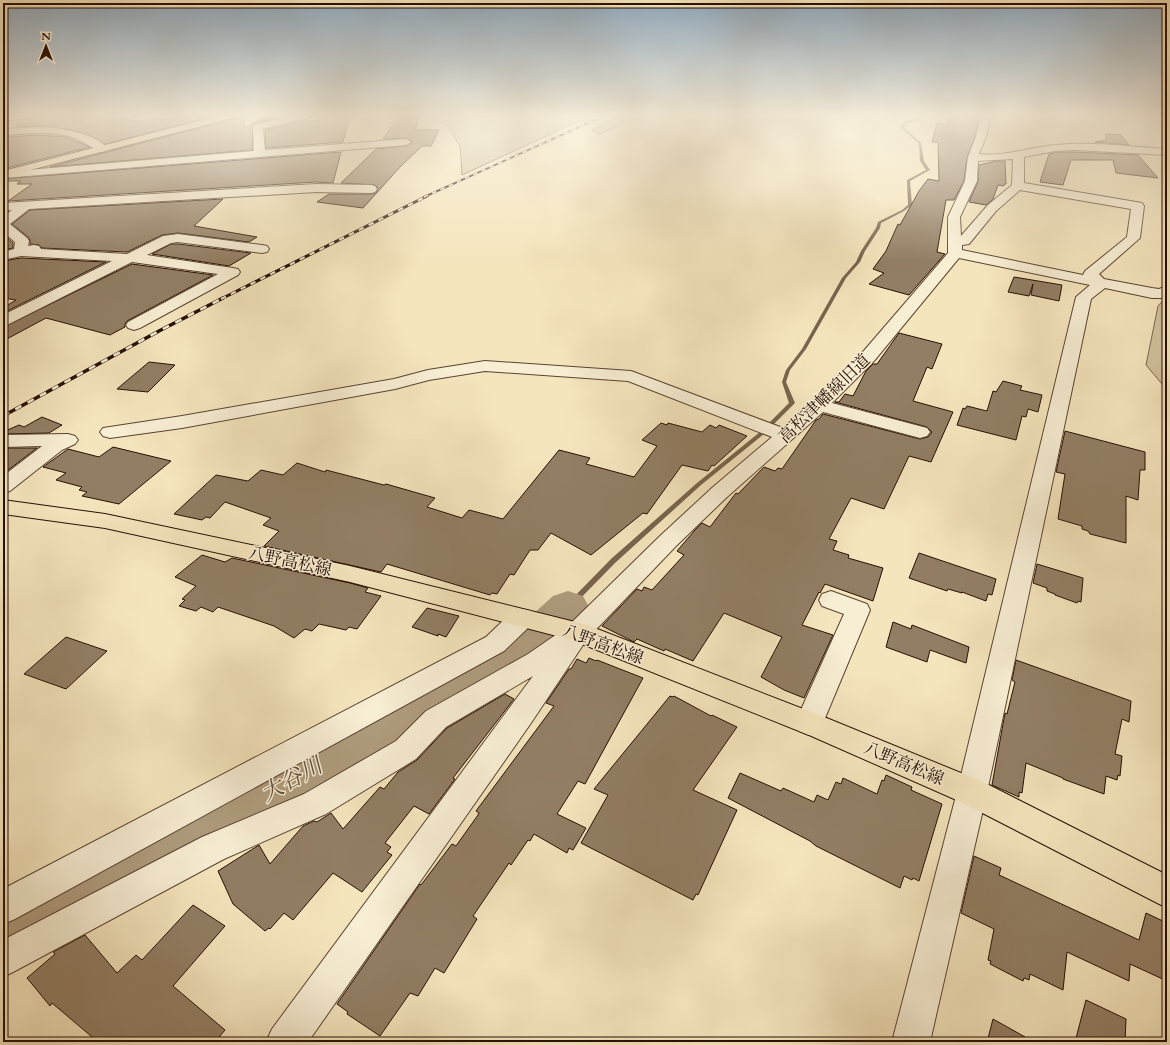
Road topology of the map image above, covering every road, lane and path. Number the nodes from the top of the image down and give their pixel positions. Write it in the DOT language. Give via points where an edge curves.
graph roads {
  1 [pos="45,164"];
  2 [pos="134,164"];
  3 [pos="972,164"];
  4 [pos="1019,164"];
  5 [pos="3,175"];
  6 [pos="1018,186"];
  7 [pos="372,189"];
  8 [pos="25,206"];
  9 [pos="3,207"];
  10 [pos="5,229"];
  11 [pos="133,243"];
  12 [pos="152,247"];
  13 [pos="954,248"];
  14 [pos="262,249"];
  15 [pos="21,252"];
  16 [pos="55,254"];
  17 [pos="3,256"];
  18 [pos="129,258"];
  19 [pos="1101,284"];
  20 [pos="1167,290"];
  21 [pos="10,303"];
  22 [pos="33,306"];
  23 [pos="3,321"];
  24 [pos="134,325"];
  25 [pos="820,406"];
  26 [pos="110,432"];
  27 [pos="920,432"];
  28 [pos="782,434"];
  29 [pos="3,442"];
  30 [pos="3,486"];
  31 [pos="3,507"];
  32 [pos="831,600"];
  33 [pos="529,620"];
  34 [pos="572,631"];
  35 [pos="809,723"];
  36 [pos="972,792"];
  37 [pos="1167,892"];
  38 [pos="3,907"];
  39 [pos="3,959"];
  40 [pos="285,1042"];
  41 [pos="911,1042"];
  1 -- 5 [label="main road"];
  2 -- 5 [label="street"];
  3 -- 13 [label="street" via="971,181 954,217"];
  4 -- 6 [label="street"];
  6 -- 13 [label="street" via="992,208 964,241"];
  6 -- 19 [label="street" via="1138,206 1133,238 1090,274"];
  7 -- 8 [label="street" via="316,188"];
  8 -- 9 [label="street"];
  8 -- 10 [label="street" via="3,223"];
  10 -- 15 [label="street" via="22,241"];
  11 -- 12 [label="street" via="148,244"];
  12 -- 14 [label="street" via="168,239 178,238"];
  12 -- 18 [label="street"];
  13 -- 19 [label="street"];
  13 -- 25 [label="street, 高松津幡線旧道" via="868,356"];
  15 -- 16 [label="street"];
  15 -- 16 [label="street" via="71,241"];
  15 -- 17 [label="street"];
  16 -- 18 [label="street"];
  18 -- 22 [label="street"];
  18 -- 24 [label="street" via="233,272"];
  19 -- 20 [label="street" via="1152,293 1163,294"];
  19 -- 36 [label="street" via="1084,297"];
  21 -- 22 [label="street"];
  22 -- 23 [label="street"];
  25 -- 27 [label="street"];
  25 -- 28 [label="street, 高松津幡線旧道"];
  26 -- 28 [label="street" via="182,422 486,366 631,376"];
  28 -- 34 [label="street, 高松津幡線旧道"];
  29 -- 30 [label="street" via="68,440 55,446"];
  31 -- 33 [label="main road, 八野高松線" via="105,521 350,574"];
  32 -- 35 [label="street" via="858,610"];
  33 -- 34 [label="main road, 八野高松線"];
  33 -- 38 [label="street" via="495,644"];
  34 -- 35 [label="main road, 八野高松線"];
  34 -- 39 [label="street" via="537,661 436,720 406,750 315,804 213,848"];
  34 -- 40 [label="street" via="521,715"];
  35 -- 36 [label="main road, 八野高松線"];
  36 -- 37 [label="main road, 八野高松線"];
  36 -- 41 [label="street"];
}
